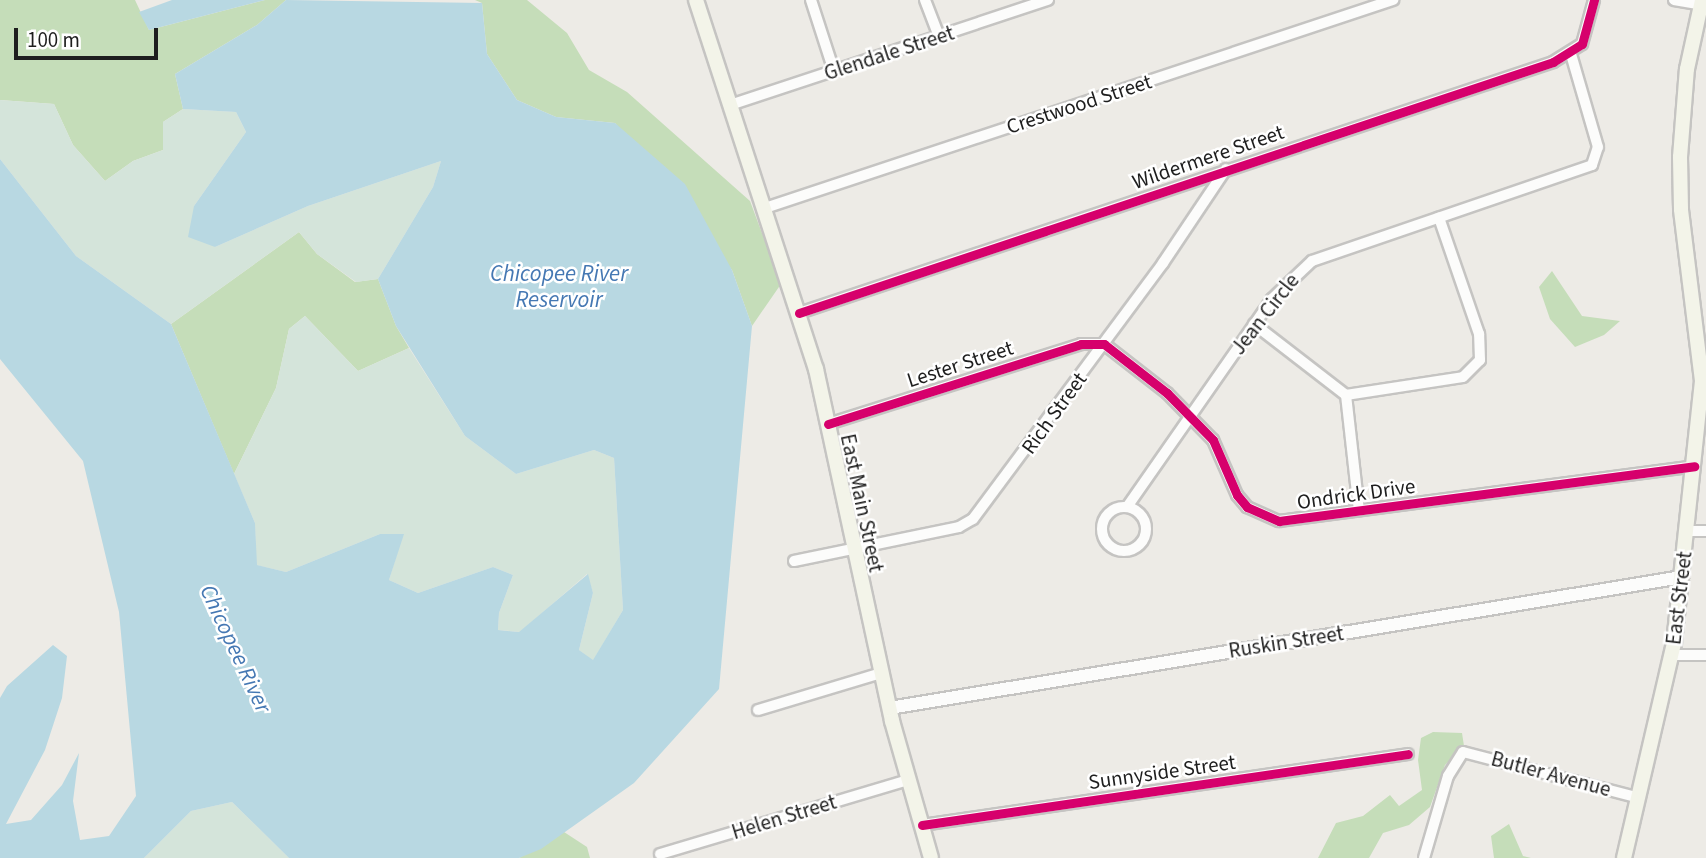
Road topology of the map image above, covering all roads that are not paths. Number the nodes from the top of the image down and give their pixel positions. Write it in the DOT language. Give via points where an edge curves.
graph roads {
  1 [pos="696,0"];
  2 [pos="811,0"];
  3 [pos="925,0"];
  4 [pos="1394,0"];
  5 [pos="1594,0"];
  6 [pos="1674,0"];
  7 [pos="1043,1"];
  8 [pos="1703,4"];
  9 [pos="939,36"];
  10 [pos="1571,54"];
  11 [pos="834,71"];
  12 [pos="730,105"];
  13 [pos="1226,169"];
  14 [pos="765,208"];
  15 [pos="1439,218"];
  16 [pos="799,313"];
  17 [pos="1254,324"];
  18 [pos="1104,344"];
  19 [pos="1346,395"];
  20 [pos="1186,417"];
  21 [pos="828,424"];
  22 [pos="1694,466"];
  23 [pos="1127,507"];
  24 [pos="1359,510"];
  25 [pos="1688,531"];
  26 [pos="1706,531"];
  27 [pos="854,550"];
  28 [pos="794,561"];
  29 [pos="1682,577"];
  30 [pos="1706,654"];
  31 [pos="1672,655"];
  32 [pos="881,673"];
  33 [pos="889,708"];
  34 [pos="758,710"];
  35 [pos="1408,754"];
  36 [pos="909,780"];
  37 [pos="1639,798"];
  38 [pos="922,825"];
  39 [pos="660,853"];
  40 [pos="931,858"];
  41 [pos="1424,858"];
  42 [pos="1625,858"];
  1 -- 12 [label="main road, East Main Street"];
  2 -- 11 [label="street"];
  3 -- 9 [label="street"];
  4 -- 14 [label="street, Crestwood Street"];
  5 -- 10 [label="street" via="1589,29"];
  6 -- 8 [label="street"];
  7 -- 9 [label="street, Glendale Street"];
  8 -- 22 [label="main road, East Street" via="1687,69 1680,156 1681,209 1700,342"];
  9 -- 11 [label="street, Glendale Street"];
  10 -- 13 [label="street, Wildermere Street"];
  10 -- 15 [label="street, Jean Circle" via="1598,158 1583,170"];
  11 -- 12 [label="street, Glendale Street"];
  12 -- 14 [label="main road, East Main Street"];
  13 -- 16 [label="street, Wildermere Street"];
  13 -- 18 [label="street, Rich Street"];
  14 -- 16 [label="main road, East Main Street"];
  15 -- 17 [label="street, Jean Circle" via="1312,261 1294,274"];
  15 -- 19 [label="street" via="1479,334 1480,360 1464,377"];
  16 -- 21 [label="main road, East Main Street"];
  17 -- 19 [label="street"];
  17 -- 20 [label="street, Jean Circle"];
  18 -- 20 [label="street, Ondrick Drive" via="1167,393"];
  18 -- 21 [label="street, Lester Street" via="1058,350"];
  18 -- 27 [label="street, Rich Street" via="972,519 959,527"];
  19 -- 24 [label="street"];
  20 -- 23 [label="street, Jean Circle"];
  20 -- 24 [label="street, Ondrick Drive" via="1218,446 1237,495 1266,519 1294,522"];
  21 -- 27 [label="main road, East Main Street"];
  22 -- 24 [label="street, Ondrick Drive"];
  22 -- 25 [label="main road, East Street"];
  23 -- 23 [label="street, Jean Circle" via="1142,516 1146,532 1137,547 1120,550 1108,543 1103,526 1113,510"];
  25 -- 26 [label="street"];
  25 -- 29 [label="main road, East Street"];
  27 -- 28 [label="street, Rich Street"];
  27 -- 32 [label="main road, East Main Street"];
  29 -- 31 [label="main road, East Street"];
  29 -- 33 [label="street, Ruskin Street"];
  30 -- 31 [label="street"];
  31 -- 37 [label="main road, East Street"];
  32 -- 33 [label="main road, East Main Street"];
  32 -- 34 [label="street"];
  33 -- 36 [label="main road, East Main Street"];
  35 -- 38 [label="street, Sunnyside Street"];
  36 -- 38 [label="main road, East Main Street"];
  36 -- 39 [label="street, Helen Street"];
  37 -- 41 [label="street, Butler Avenue" via="1463,752 1448,776"];
  37 -- 42 [label="main road, East Street"];
  38 -- 40 [label="main road, East Main Street"];
}
